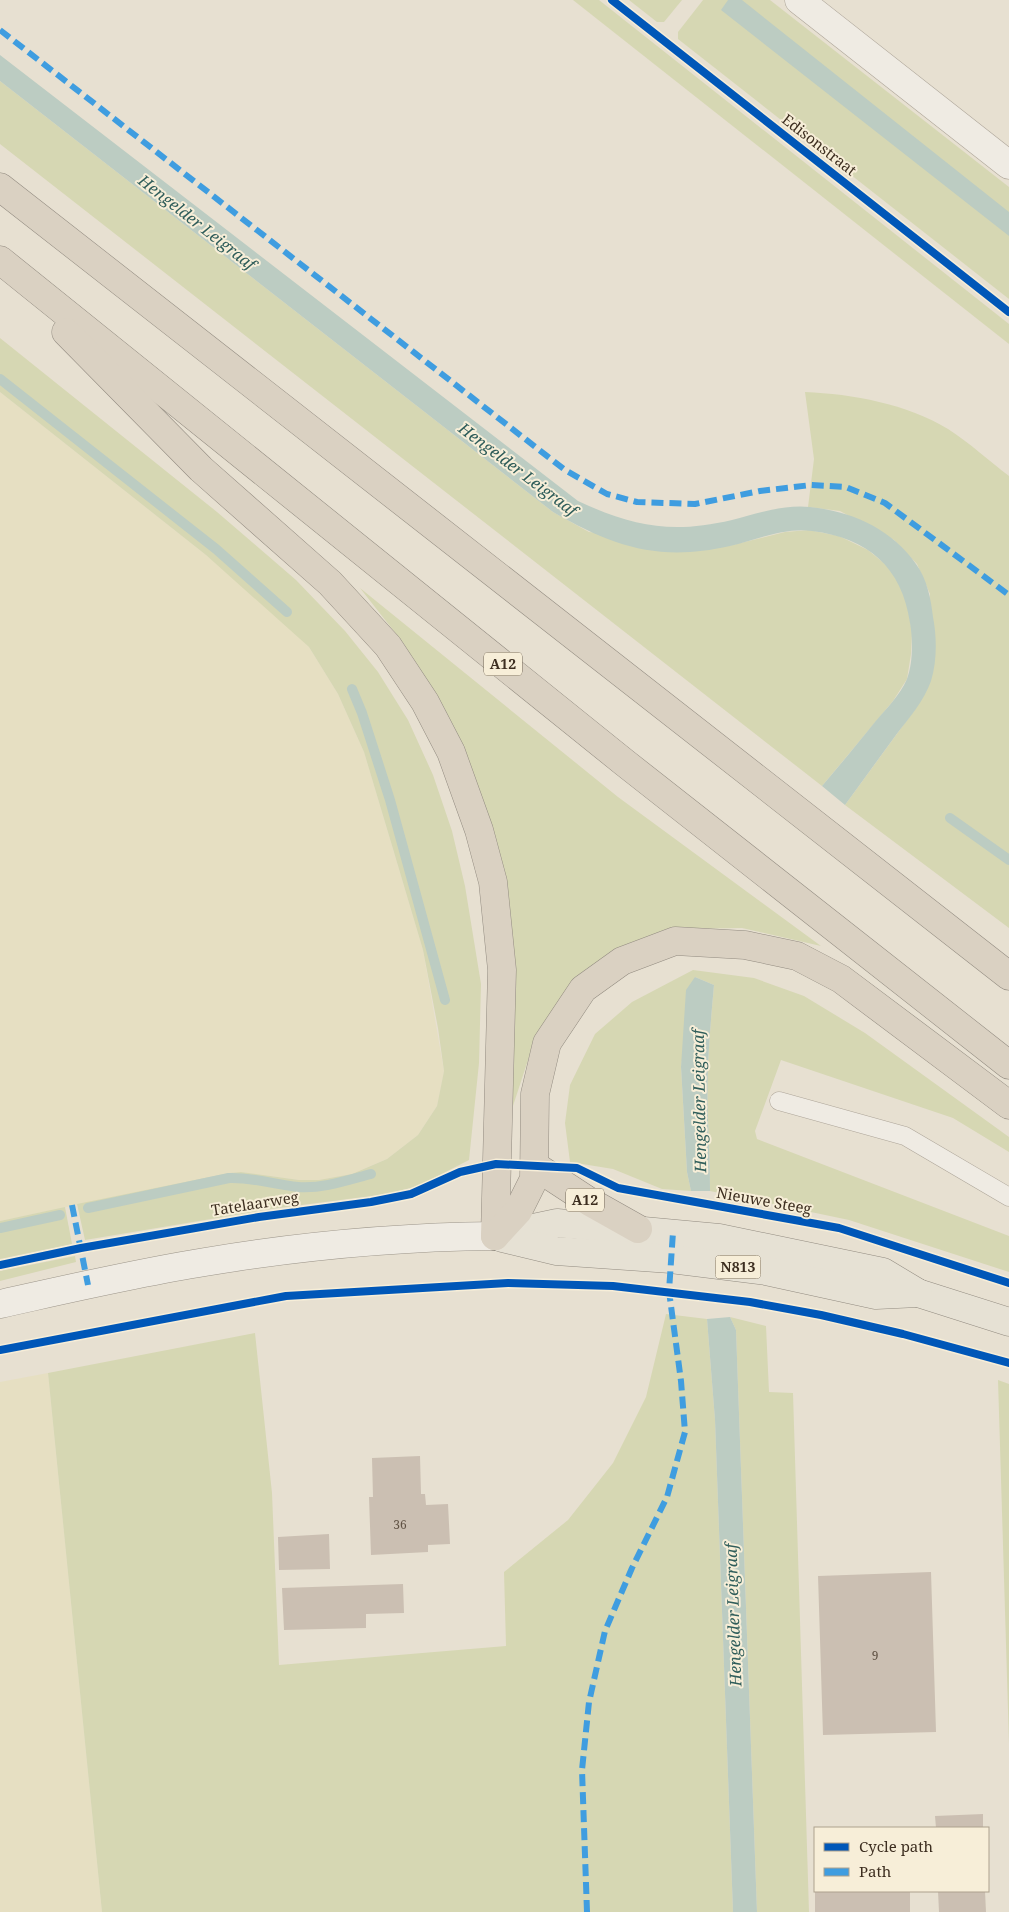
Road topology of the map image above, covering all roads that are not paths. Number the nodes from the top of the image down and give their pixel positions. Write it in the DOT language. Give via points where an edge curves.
graph roads {
  1 [pos="799,0"];
  2 [pos="1009,165"];
  3 [pos="0,187"];
  4 [pos="0,260"];
  5 [pos="0,265"];
  6 [pos="1009,976"];
  7 [pos="1009,1065"];
  8 [pos="780,1101"];
  9 [pos="1009,1105"];
  10 [pos="535,1166"];
  11 [pos="1009,1197"];
  12 [pos="638,1229"];
  13 [pos="495,1236"];
  14 [pos="918,1293"];
  15 [pos="0,1304"];
  16 [pos="1009,1322"];
  1 -- 2 [label="main road"];
  3 -- 6 [label="highway"];
  4 -- 7 [label="highway, A12" via="625,763"];
  5 -- 13 [label="highway" via="201,469 330,583 388,646 425,702 451,752 479,830 493,882 502,970"];
  8 -- 11 [label="lane" via="905,1136"];
  9 -- 10 [label="highway" via="841,979 797,956 745,945 675,942 622,961 583,989 548,1043 535,1094"];
  10 -- 12 [label="highway, A12"];
  10 -- 13 [label="highway" via="534,1179 518,1211"];
  12 -- 13 [label="main road, N813" via="557,1223"];
  12 -- 14 [label="main road, N813" via="719,1238 883,1272"];
  13 -- 14 [label="main road, N813" via="556,1251 671,1259 766,1271 876,1295"];
  13 -- 15 [label="main road, N813" via="285,1250 203,1262"];
  14 -- 16 [label="main road, N813"];
}
